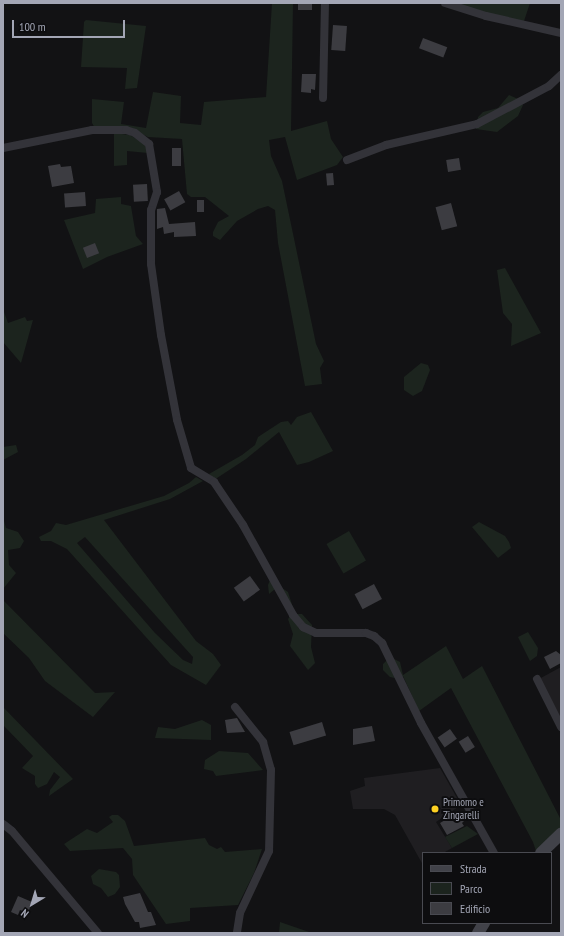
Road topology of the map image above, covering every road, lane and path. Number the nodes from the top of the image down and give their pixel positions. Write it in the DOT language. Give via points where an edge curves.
graph roads {
  1 [pos="325,3"];
  2 [pos="445,3"];
  3 [pos="560,30"];
  4 [pos="561,75"];
  5 [pos="322,98"];
  6 [pos="3,148"];
  7 [pos="347,160"];
  8 [pos="537,679"];
  9 [pos="235,707"];
  10 [pos="561,727"];
  11 [pos="3,824"];
  12 [pos="561,834"];
  13 [pos="493,852"];
  14 [pos="542,852"];
  15 [pos="98,933"];
  16 [pos="237,933"];
  1 -- 5 [label="street"];
  2 -- 3 [label="street" via="486,16"];
  4 -- 7 [label="street" via="543,90 477,124 386,145"];
  6 -- 13 [label="street" via="92,130 126,130 135,133 149,144 157,192 151,210 151,264 173,397 186,457 191,468 214,482 243,525 292,615 303,627 316,633 366,633 382,643 421,723"];
  8 -- 10 [label="street"];
  9 -- 16 [label="street" via="264,742 271,770 269,851 240,913"];
  11 -- 15 [label="street" via="22,842"];
  12 -- 14 [label="main road"];
}
